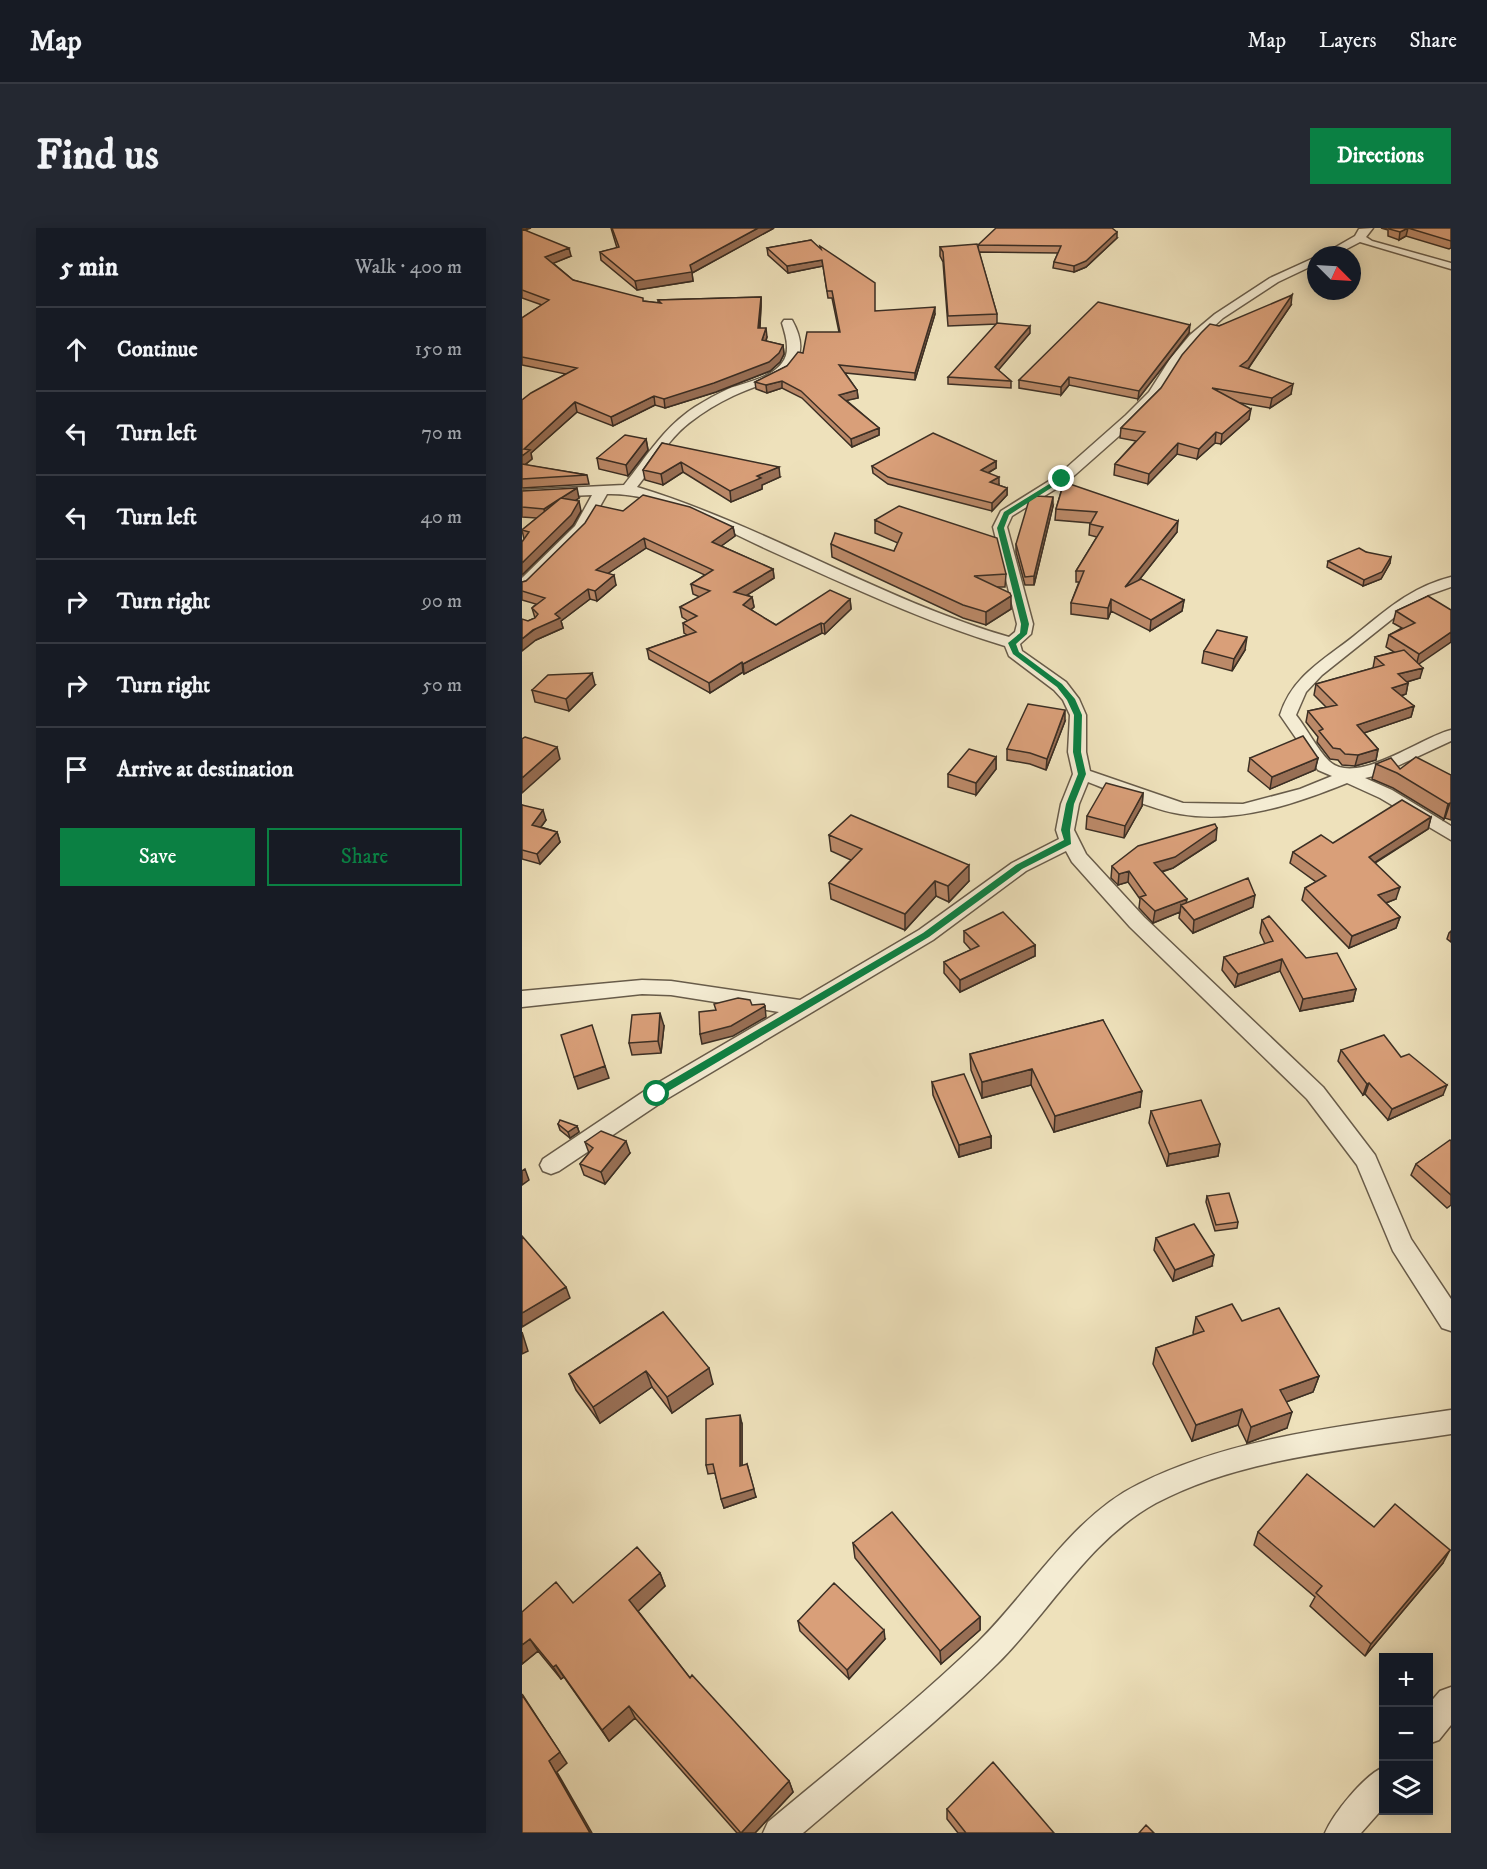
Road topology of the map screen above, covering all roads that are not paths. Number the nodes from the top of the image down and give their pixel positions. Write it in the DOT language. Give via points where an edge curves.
graph roads {
  1 [pos="1370,228"];
  2 [pos="1360,238"];
  3 [pos="1344,246"];
  4 [pos="1307,264"];
  5 [pos="1451,266"];
  6 [pos="788,323"];
  7 [pos="628,489"];
  8 [pos="602,490"];
  9 [pos="522,494"];
  10 [pos="1451,582"];
  11 [pos="522,586"];
  12 [pos="1012,643"];
  13 [pos="1451,735"];
  14 [pos="1082,774"];
  15 [pos="1348,776"];
  16 [pos="1451,834"];
  17 [pos="1068,842"];
  18 [pos="522,999"];
  19 [pos="802,1008"];
  20 [pos="551,1165"];
  21 [pos="1440,1286"];
  22 [pos="1451,1320"];
  23 [pos="1451,1422"];
  24 [pos="1451,1702"];
  25 [pos="1433,1723"];
  26 [pos="1379,1787"];
  27 [pos="779,1833"];
  28 [pos="1341,1833"];
  1 -- 2 [label="street"];
  2 -- 3 [label="street"];
  2 -- 5 [label="street"];
  4 -- 12 [label="street" via="1274,280 1219,316 1194,338 1154,394 1131,418 1062,479 1006,514 1000,528 1025,624 1023,634"];
  6 -- 7 [label="street" via="794,342 790,362 771,376 726,394 682,422 659,445"];
  7 -- 8 [label="street"];
  7 -- 12 [label="street" via="678,504 888,598"];
  8 -- 9 [label="street"];
  8 -- 11 [label="street" via="581,528"];
  10 -- 15 [label="street" via="1428,588 1384,616 1299,688 1288,715 1324,766"];
  12 -- 14 [label="street" via="1016,653 1071,699 1078,715 1077,752"];
  13 -- 15 [label="street" via="1372,771"];
  14 -- 15 [label="street" via="1181,809 1243,810 1306,793"];
  14 -- 17 [label="street" via="1070,804 1065,830"];
  15 -- 16 [label="street"];
  17 -- 19 [label="street" via="1019,867 926,935"];
  17 -- 21 [label="street" via="1137,922 1315,1093 1367,1161 1401,1244"];
  18 -- 19 [label="street" via="642,987"];
  19 -- 20 [label="street" via="657,1094"];
  21 -- 22 [label="street"];
  23 -- 27 [label="street" via="1293,1446 1196,1473 1146,1494 1100,1527 1013,1626 924,1711"];
  24 -- 25 [label="street"];
  26 -- 28 [label="street"];
}
